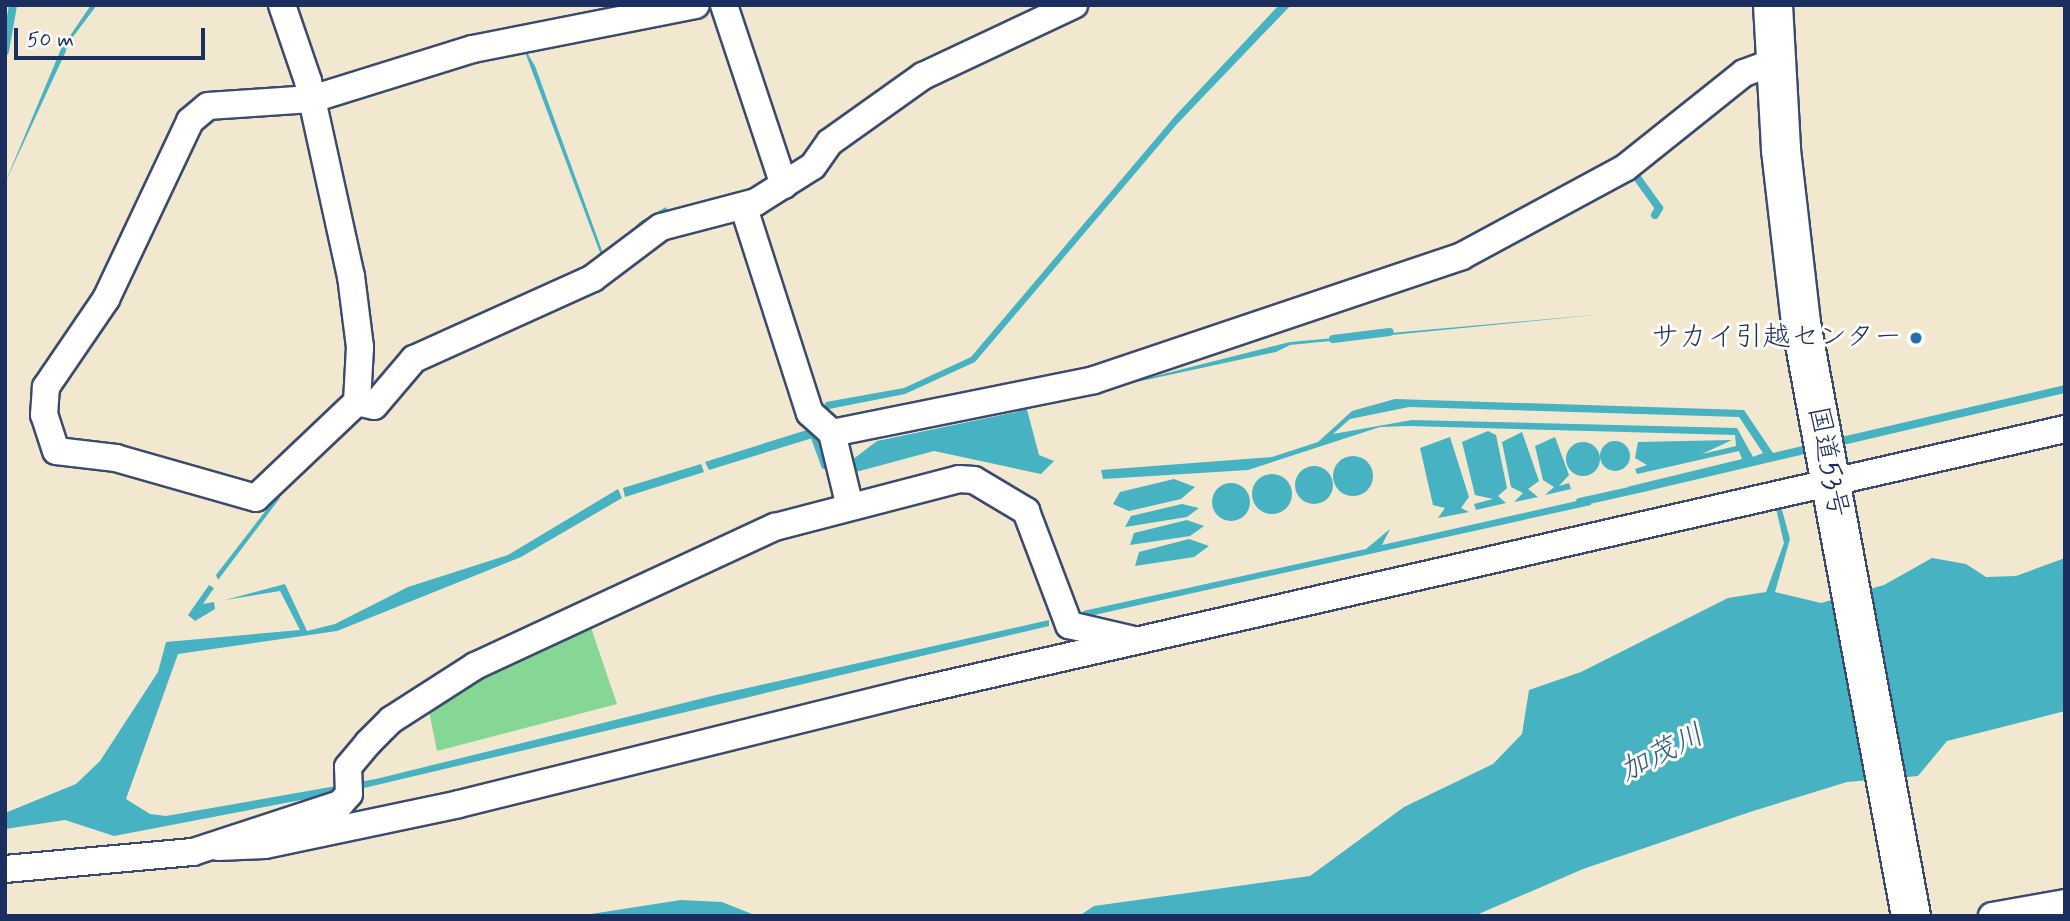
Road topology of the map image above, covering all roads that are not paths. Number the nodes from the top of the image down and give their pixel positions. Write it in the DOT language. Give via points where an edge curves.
graph roads {
  1 [pos="282,5"];
  2 [pos="696,5"];
  3 [pos="724,5"];
  4 [pos="1074,5"];
  5 [pos="1773,5"];
  6 [pos="1774,62"];
  7 [pos="313,99"];
  8 [pos="784,185"];
  9 [pos="744,208"];
  10 [pos="357,402"];
  11 [pos="2065,429"];
  12 [pos="832,433"];
  13 [pos="1832,487"];
  14 [pos="849,503"];
  15 [pos="1154,641"];
  16 [pos="218,847"];
  17 [pos="5,869"];
  18 [pos="2065,903"];
  19 [pos="1911,916"];
  20 [pos="1992,916"];
  1 -- 7 [label="street"];
  2 -- 7 [label="street" via="473,49"];
  3 -- 8 [label="street"];
  4 -- 8 [label="street" via="923,76 873,107 830,142 813,166"];
  5 -- 6 [label="highway, 国道53号"];
  6 -- 12 [label="street" via="1744,73 1625,168 1462,256 1094,380"];
  6 -- 13 [label="highway, 国道53号" via="1794,270"];
  7 -- 10 [label="street" via="351,276 360,347"];
  7 -- 10 [label="street" via="232,101 208,106 190,121 106,299 46,387 44,415 56,451 116,458 256,498"];
  8 -- 9 [label="street"];
  9 -- 10 [label="street" via="661,227 593,278 414,359 374,406"];
  9 -- 12 [label="street" via="810,413"];
  11 -- 13 [label="street"];
  12 -- 14 [label="street"];
  13 -- 15 [label="street"];
  13 -- 19 [label="highway, 国道53号"];
  14 -- 15 [label="street" via="974,480 1027,511 1069,625"];
  14 -- 16 [label="street" via="683,566 475,666 376,735 348,767 349,794 340,804"];
  15 -- 16 [label="street" via="899,695 458,804 265,845"];
  16 -- 17 [label="street"];
  18 -- 20 [label="street"];
}
